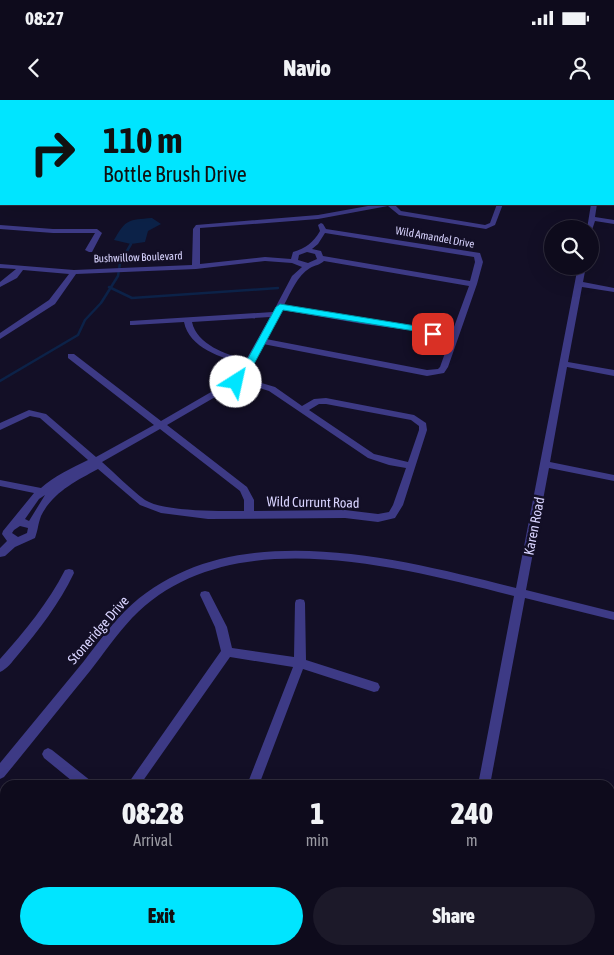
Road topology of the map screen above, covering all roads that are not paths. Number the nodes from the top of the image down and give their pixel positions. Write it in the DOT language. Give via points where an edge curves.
graph roads {
  1 [pos="384,205"];
  2 [pos="390,205"];
  3 [pos="500,205"];
  4 [pos="594,205"];
  5 [pos="318,218"];
  6 [pos="592,219"];
  7 [pos="614,222"];
  8 [pos="0,227"];
  9 [pos="323,230"];
  10 [pos="316,243"];
  11 [pos="89,250"];
  12 [pos="307,250"];
  13 [pos="320,258"];
  14 [pos="295,259"];
  15 [pos="0,266"];
  16 [pos="308,266"];
  17 [pos="22,267"];
  18 [pos="196,267"];
  19 [pos="74,272"];
  20 [pos="580,275"];
  21 [pos="296,276"];
  22 [pos="473,284"];
  23 [pos="579,284"];
  24 [pos="0,285"];
  25 [pos="614,290"];
  26 [pos="278,311"];
  27 [pos="188,320"];
  28 [pos="134,323"];
  29 [pos="0,337"];
  30 [pos="454,338"];
  31 [pos="262,341"];
  32 [pos="71,356"];
  33 [pos="250,363"];
  34 [pos="564,364"];
  35 [pos="614,373"];
  36 [pos="240,379"];
  37 [pos="303,409"];
  38 [pos="160,426"];
  39 [pos="0,427"];
  40 [pos="96,462"];
  41 [pos="546,464"];
  42 [pos="410,466"];
  43 [pos="614,478"];
  44 [pos="0,483"];
  45 [pos="46,492"];
  46 [pos="249,515"];
  47 [pos="0,525"];
  48 [pos="32,526"];
  49 [pos="9,530"];
  50 [pos="19,541"];
  51 [pos="1,554"];
  52 [pos="69,573"];
  53 [pos="521,593"];
  54 [pos="206,596"];
  55 [pos="300,603"];
  56 [pos="614,616"];
  57 [pos="227,652"];
  58 [pos="300,663"];
  59 [pos="0,667"];
  60 [pos="374,687"];
  61 [pos="48,754"];
  62 [pos="0,773"];
  63 [pos="81,780"];
  64 [pos="137,780"];
  65 [pos="255,780"];
  66 [pos="485,780"];
  1 -- 5 [label="street"];
  2 -- 3 [label="street" via="399,213 486,227 493,224"];
  4 -- 6 [label="street"];
  5 -- 9 [label="street"];
  5 -- 18 [label="street" via="198,226"];
  6 -- 7 [label="street"];
  8 -- 11 [label="street" via="97,231 99,233"];
  9 -- 10 [label="street"];
  9 -- 22 [label="street, Wild Amandel Drive" via="472,253 477,255 479,262"];
  10 -- 12 [label="street"];
  10 -- 13 [label="street"];
  12 -- 13 [label="street"];
  12 -- 14 [label="street"];
  13 -- 16 [label="street"];
  13 -- 22 [label="street"];
  14 -- 16 [label="street, Bushwillow Boulevard"];
  14 -- 18 [label="street, Bushwillow Boulevard"];
  14 -- 21 [label="street"];
  15 -- 17 [label="street, Bushwillow Boulevard"];
  16 -- 21 [label="street"];
  17 -- 19 [label="street, Bushwillow Boulevard"];
  17 -- 24 [label="street"];
  18 -- 19 [label="street, Bushwillow Boulevard"];
  19 -- 29 [label="street" via="52,302"];
  20 -- 23 [label="street, Karen Road"];
  21 -- 26 [label="street"];
  22 -- 30 [label="street, Wild Amandel Drive"];
  23 -- 25 [label="street"];
  23 -- 34 [label="street, Karen Road"];
  26 -- 27 [label="street"];
  26 -- 30 [label="street" via="416,329"];
  26 -- 31 [label="street"];
  27 -- 28 [label="street"];
  27 -- 33 [label="street" via="190,331 213,350"];
  30 -- 31 [label="street, Wild Amandel Drive" via="444,367 435,373"];
  31 -- 33 [label="street"];
  32 -- 38 [label="street"];
  33 -- 36 [label="street"];
  34 -- 35 [label="street"];
  34 -- 41 [label="street, Karen Road"];
  36 -- 37 [label="street" via="272,389"];
  36 -- 38 [label="street"];
  37 -- 42 [label="street" via="371,456"];
  37 -- 42 [label="street, Wild Currunt Road" via="321,400 420,421 423,430"];
  38 -- 40 [label="street"];
  38 -- 46 [label="street" via="244,490 249,500"];
  39 -- 40 [label="street, Wild Currunt Road" via="24,415 39,414"];
  40 -- 45 [label="street"];
  40 -- 46 [label="street, Wild Currunt Road" via="151,507 208,515"];
  41 -- 43 [label="street"];
  41 -- 53 [label="street, Karen Road"];
  42 -- 46 [label="street, Wild Currunt Road" via="395,511 387,518 345,514"];
  44 -- 45 [label="street"];
  45 -- 48 [label="street"];
  45 -- 49 [label="street"];
  47 -- 49 [label="street"];
  48 -- 49 [label="street" via="23,522"];
  48 -- 50 [label="street" via="31,535"];
  49 -- 50 [label="street"];
  49 -- 51 [label="street"];
  50 -- 51 [label="street"];
  52 -- 59 [label="street" via="55,600"];
  53 -- 56 [label="street, Stoneridge Drive"];
  53 -- 62 [label="street, Stoneridge Drive" via="401,565 340,558 264,557 204,568 151,594 128,615"];
  53 -- 66 [label="street, Karen Road"];
  54 -- 57 [label="street" via="221,627"];
  55 -- 58 [label="street"];
  57 -- 58 [label="street"];
  57 -- 64 [label="street"];
  58 -- 60 [label="street"];
  58 -- 65 [label="street"];
  61 -- 63 [label="street"];
}
